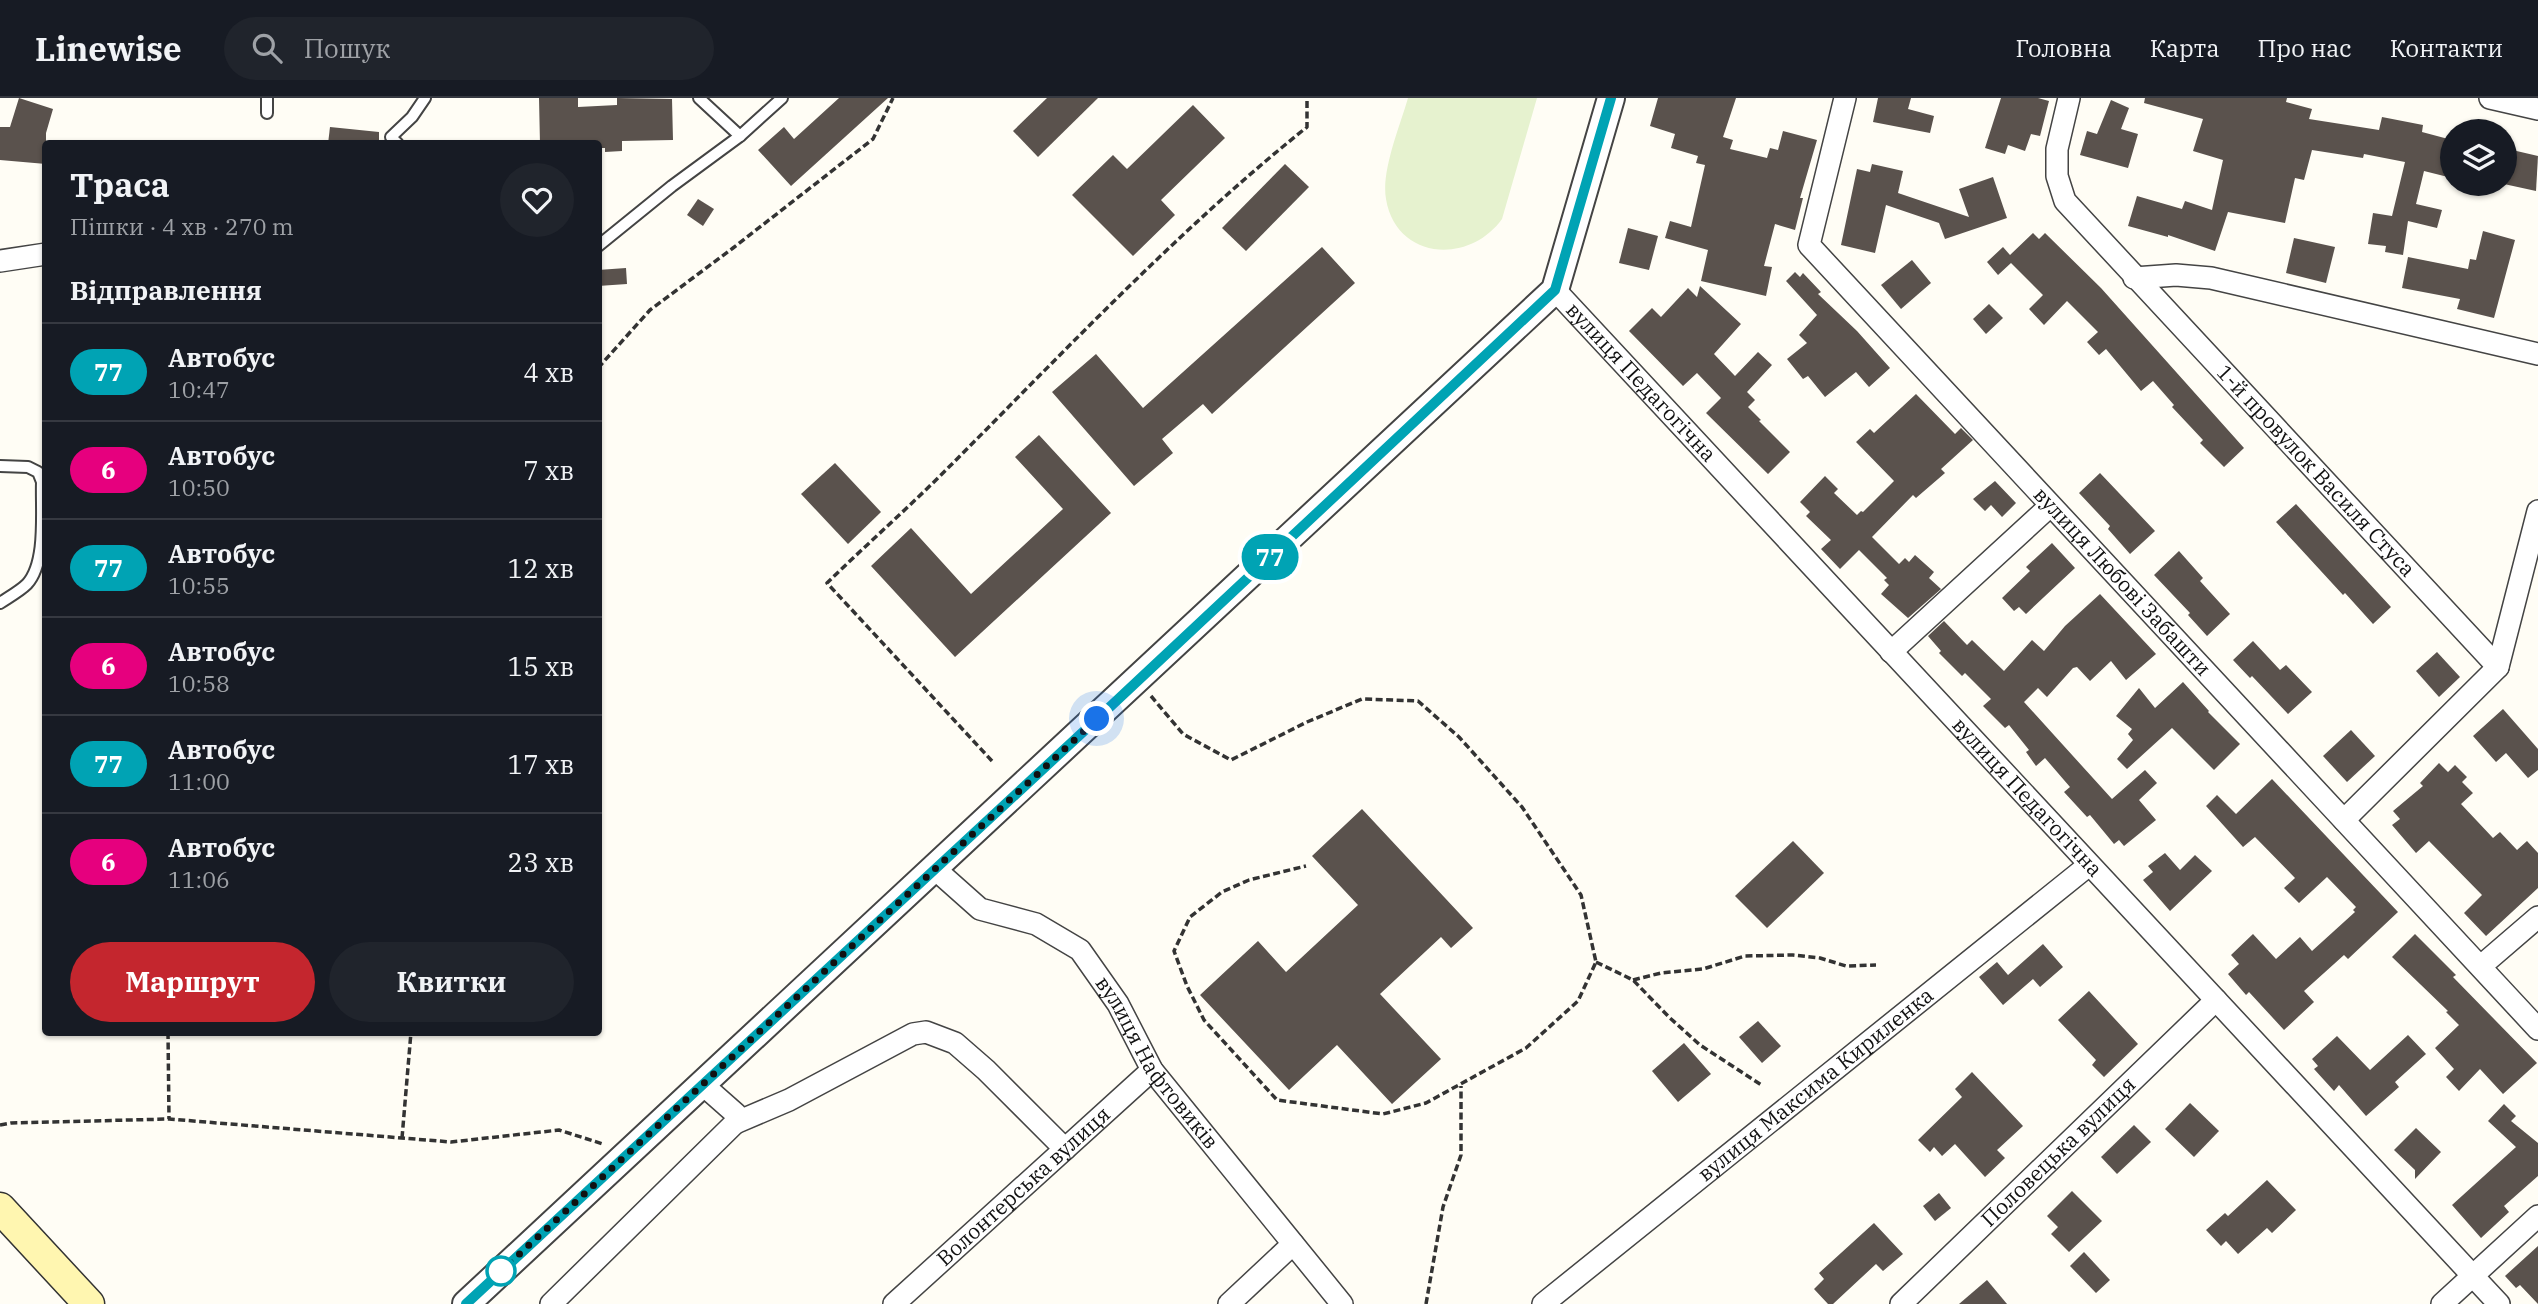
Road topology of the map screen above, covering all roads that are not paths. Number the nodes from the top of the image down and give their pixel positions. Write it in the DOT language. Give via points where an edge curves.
graph roads {
  1 [pos="267,98"];
  2 [pos="425,98"];
  3 [pos="699,98"];
  4 [pos="782,98"];
  5 [pos="1611,98"];
  6 [pos="1845,98"];
  7 [pos="2069,98"];
  8 [pos="2490,98"];
  9 [pos="2538,109"];
  10 [pos="267,113"];
  11 [pos="740,136"];
  12 [pos="394,140"];
  13 [pos="602,243"];
  14 [pos="42,255"];
  15 [pos="0,261"];
  16 [pos="2134,278"];
  17 [pos="1555,290"];
  18 [pos="2538,354"];
  19 [pos="0,466"];
  20 [pos="2050,506"];
  21 [pos="2538,511"];
  22 [pos="0,603"];
  23 [pos="1891,652"];
  24 [pos="2498,667"];
  25 [pos="2344,820"];
  26 [pos="2090,865"];
  27 [pos="935,869"];
  28 [pos="2538,917"];
  29 [pos="2481,967"];
  30 [pos="2216,1000"];
  31 [pos="2538,1029"];
  32 [pos="1152,1070"];
  33 [pos="702,1084"];
  34 [pos="735,1123"];
  35 [pos="1065,1149"];
  36 [pos="0,1208"];
  37 [pos="2538,1216"];
  38 [pos="1293,1244"];
  39 [pos="2473,1276"];
  40 [pos="86,1303"];
  41 [pos="466,1304"];
  42 [pos="551,1304"];
  43 [pos="894,1304"];
  44 [pos="1229,1304"];
  45 [pos="1342,1304"];
  46 [pos="1543,1304"];
  47 [pos="1901,1304"];
  48 [pos="2442,1304"];
  49 [pos="2498,1304"];
  1 -- 10 [label="lane"];
  2 -- 12 [label="lane" via="391,137"];
  3 -- 11 [label="lane"];
  4 -- 11 [label="lane"];
  5 -- 17 [label="street"];
  6 -- 20 [label="street, вулиця Любові Забашти" via="1809,245"];
  7 -- 16 [label="street, 1-й провулок Василя Стуса" via="2057,149 2057,176 2065,201"];
  8 -- 9 [label="street"];
  11 -- 13 [label="lane"];
  14 -- 15 [label="street"];
  16 -- 18 [label="street" via="2211,278"];
  16 -- 24 [label="street, 1-й провулок Василя Стуса"];
  17 -- 23 [label="street, вулиця Педагогічна"];
  17 -- 27 [label="street"];
  19 -- 22 [label="lane" via="28,467 38,472 42,482 37,570 26,585"];
  20 -- 23 [label="street"];
  20 -- 25 [label="street, вулиця Любові Забашти"];
  21 -- 24 [label="street"];
  23 -- 26 [label="street, вулиця Педагогічна"];
  24 -- 25 [label="street"];
  25 -- 29 [label="street, вулиця Любові Забашти"];
  26 -- 30 [label="street, вулиця Педагогічна"];
  26 -- 46 [label="street, вулиця Максима Кириленка"];
  27 -- 32 [label="street, вулиця Нафтовиків" via="980,909 1036,923 1080,950 1118,1004"];
  27 -- 33 [label="street"];
  28 -- 29 [label="street"];
  29 -- 31 [label="street, вулиця Любові Забашти"];
  30 -- 39 [label="street, вулиця Педагогічна"];
  30 -- 47 [label="street, Половецька вулиця"];
  32 -- 35 [label="street, Волонтерська вулиця"];
  32 -- 38 [label="street, вулиця Нафтовиків"];
  33 -- 34 [label="street" via="736,1114"];
  33 -- 41 [label="street"];
  34 -- 35 [label="street" via="789,1100 913,1034 926,1032 955,1043"];
  34 -- 42 [label="street"];
  35 -- 43 [label="street, Волонтерська вулиця"];
  36 -- 40 [label="main road"];
  37 -- 39 [label="street"];
  38 -- 44 [label="street"];
  38 -- 45 [label="street, вулиця Нафтовиків"];
  39 -- 48 [label="street"];
  39 -- 49 [label="street, вулиця Педагогічна"];
}
